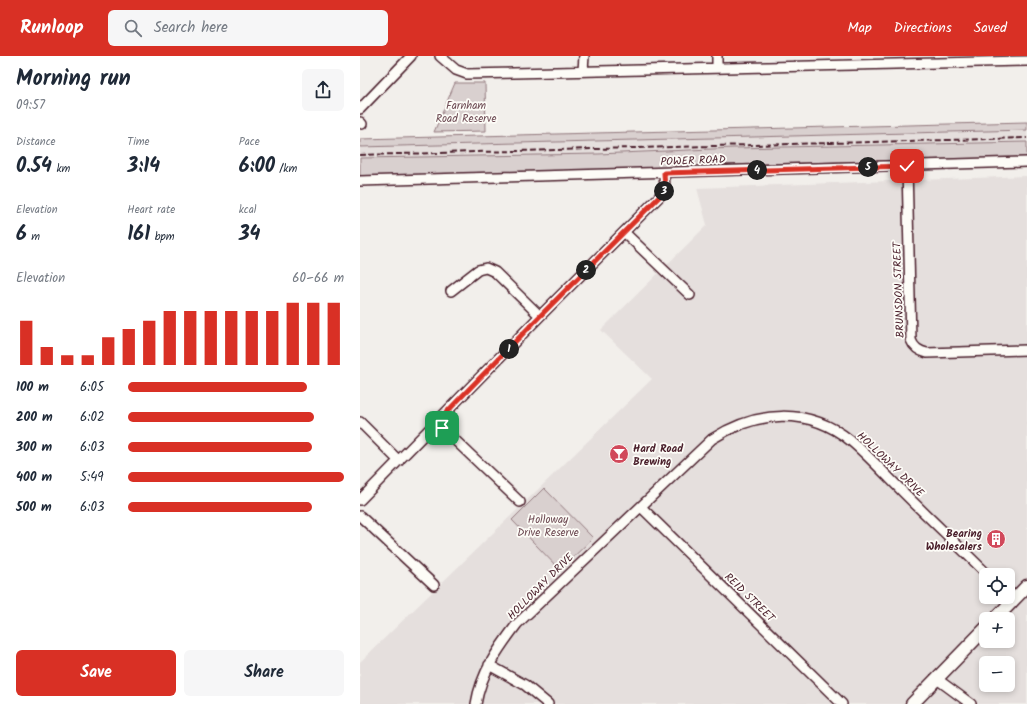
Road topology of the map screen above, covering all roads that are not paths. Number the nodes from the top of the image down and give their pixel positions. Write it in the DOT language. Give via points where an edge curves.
graph roads {
  1 [pos="411,56"];
  2 [pos="440,56"];
  3 [pos="584,56"];
  4 [pos="717,56"];
  5 [pos="876,60"];
  6 [pos="1027,61"];
  7 [pos="718,68"];
  8 [pos="583,71"];
  9 [pos="360,109"];
  10 [pos="1027,162"];
  11 [pos="907,166"];
  12 [pos="664,173"];
  13 [pos="360,181"];
  14 [pos="624,232"];
  15 [pos="451,291"];
  16 [pos="690,295"];
  17 [pos="540,316"];
  18 [pos="1027,350"];
  19 [pos="360,422"];
  20 [pos="436,423"];
  21 [pos="399,461"];
  22 [pos="360,500"];
  23 [pos="520,502"];
  24 [pos="641,507"];
  25 [pos="360,516"];
  26 [pos="981,568"];
  27 [pos="434,585"];
  28 [pos="1027,586"];
  29 [pos="1015,594"];
  30 [pos="979,635"];
  31 [pos="489,665"];
  32 [pos="937,679"];
  33 [pos="476,704"];
  34 [pos="548,704"];
  35 [pos="842,704"];
  36 [pos="912,704"];
  37 [pos="971,704"];
  1 -- 9 [label="street"];
  2 -- 8 [label="street" via="451,66 467,74"];
  3 -- 8 [label="street"];
  4 -- 7 [label="street"];
  5 -- 6 [label="street"];
  5 -- 7 [label="street"];
  7 -- 8 [label="street"];
  10 -- 11 [label="street, POWER ROAD"];
  11 -- 12 [label="street, POWER ROAD"];
  11 -- 18 [label="street, BRUNSDON STREET" via="913,345 927,353"];
  12 -- 13 [label="street, POWER ROAD"];
  12 -- 14 [label="street" via="665,189"];
  14 -- 16 [label="street"];
  14 -- 17 [label="street"];
  15 -- 17 [label="street" via="478,270 486,268 495,272"];
  17 -- 20 [label="street"];
  19 -- 21 [label="street"];
  20 -- 21 [label="street"];
  20 -- 23 [label="street"];
  21 -- 22 [label="street"];
  24 -- 26 [label="street, HOLLOWAY DRIVE" via="703,447 723,432 762,418 801,418 820,423 850,441"];
  24 -- 31 [label="street, HOLLOWAY DRIVE" via="517,624"];
  24 -- 35 [label="street, REID STREET"];
  25 -- 27 [label="street"];
  28 -- 29 [label="main road"];
  30 -- 32 [label="main road"];
  31 -- 33 [label="street, HOLLOWAY DRIVE" via="482,679"];
  31 -- 34 [label="street" via="525,685"];
  32 -- 36 [label="main road"];
  32 -- 37 [label="street"];
}
